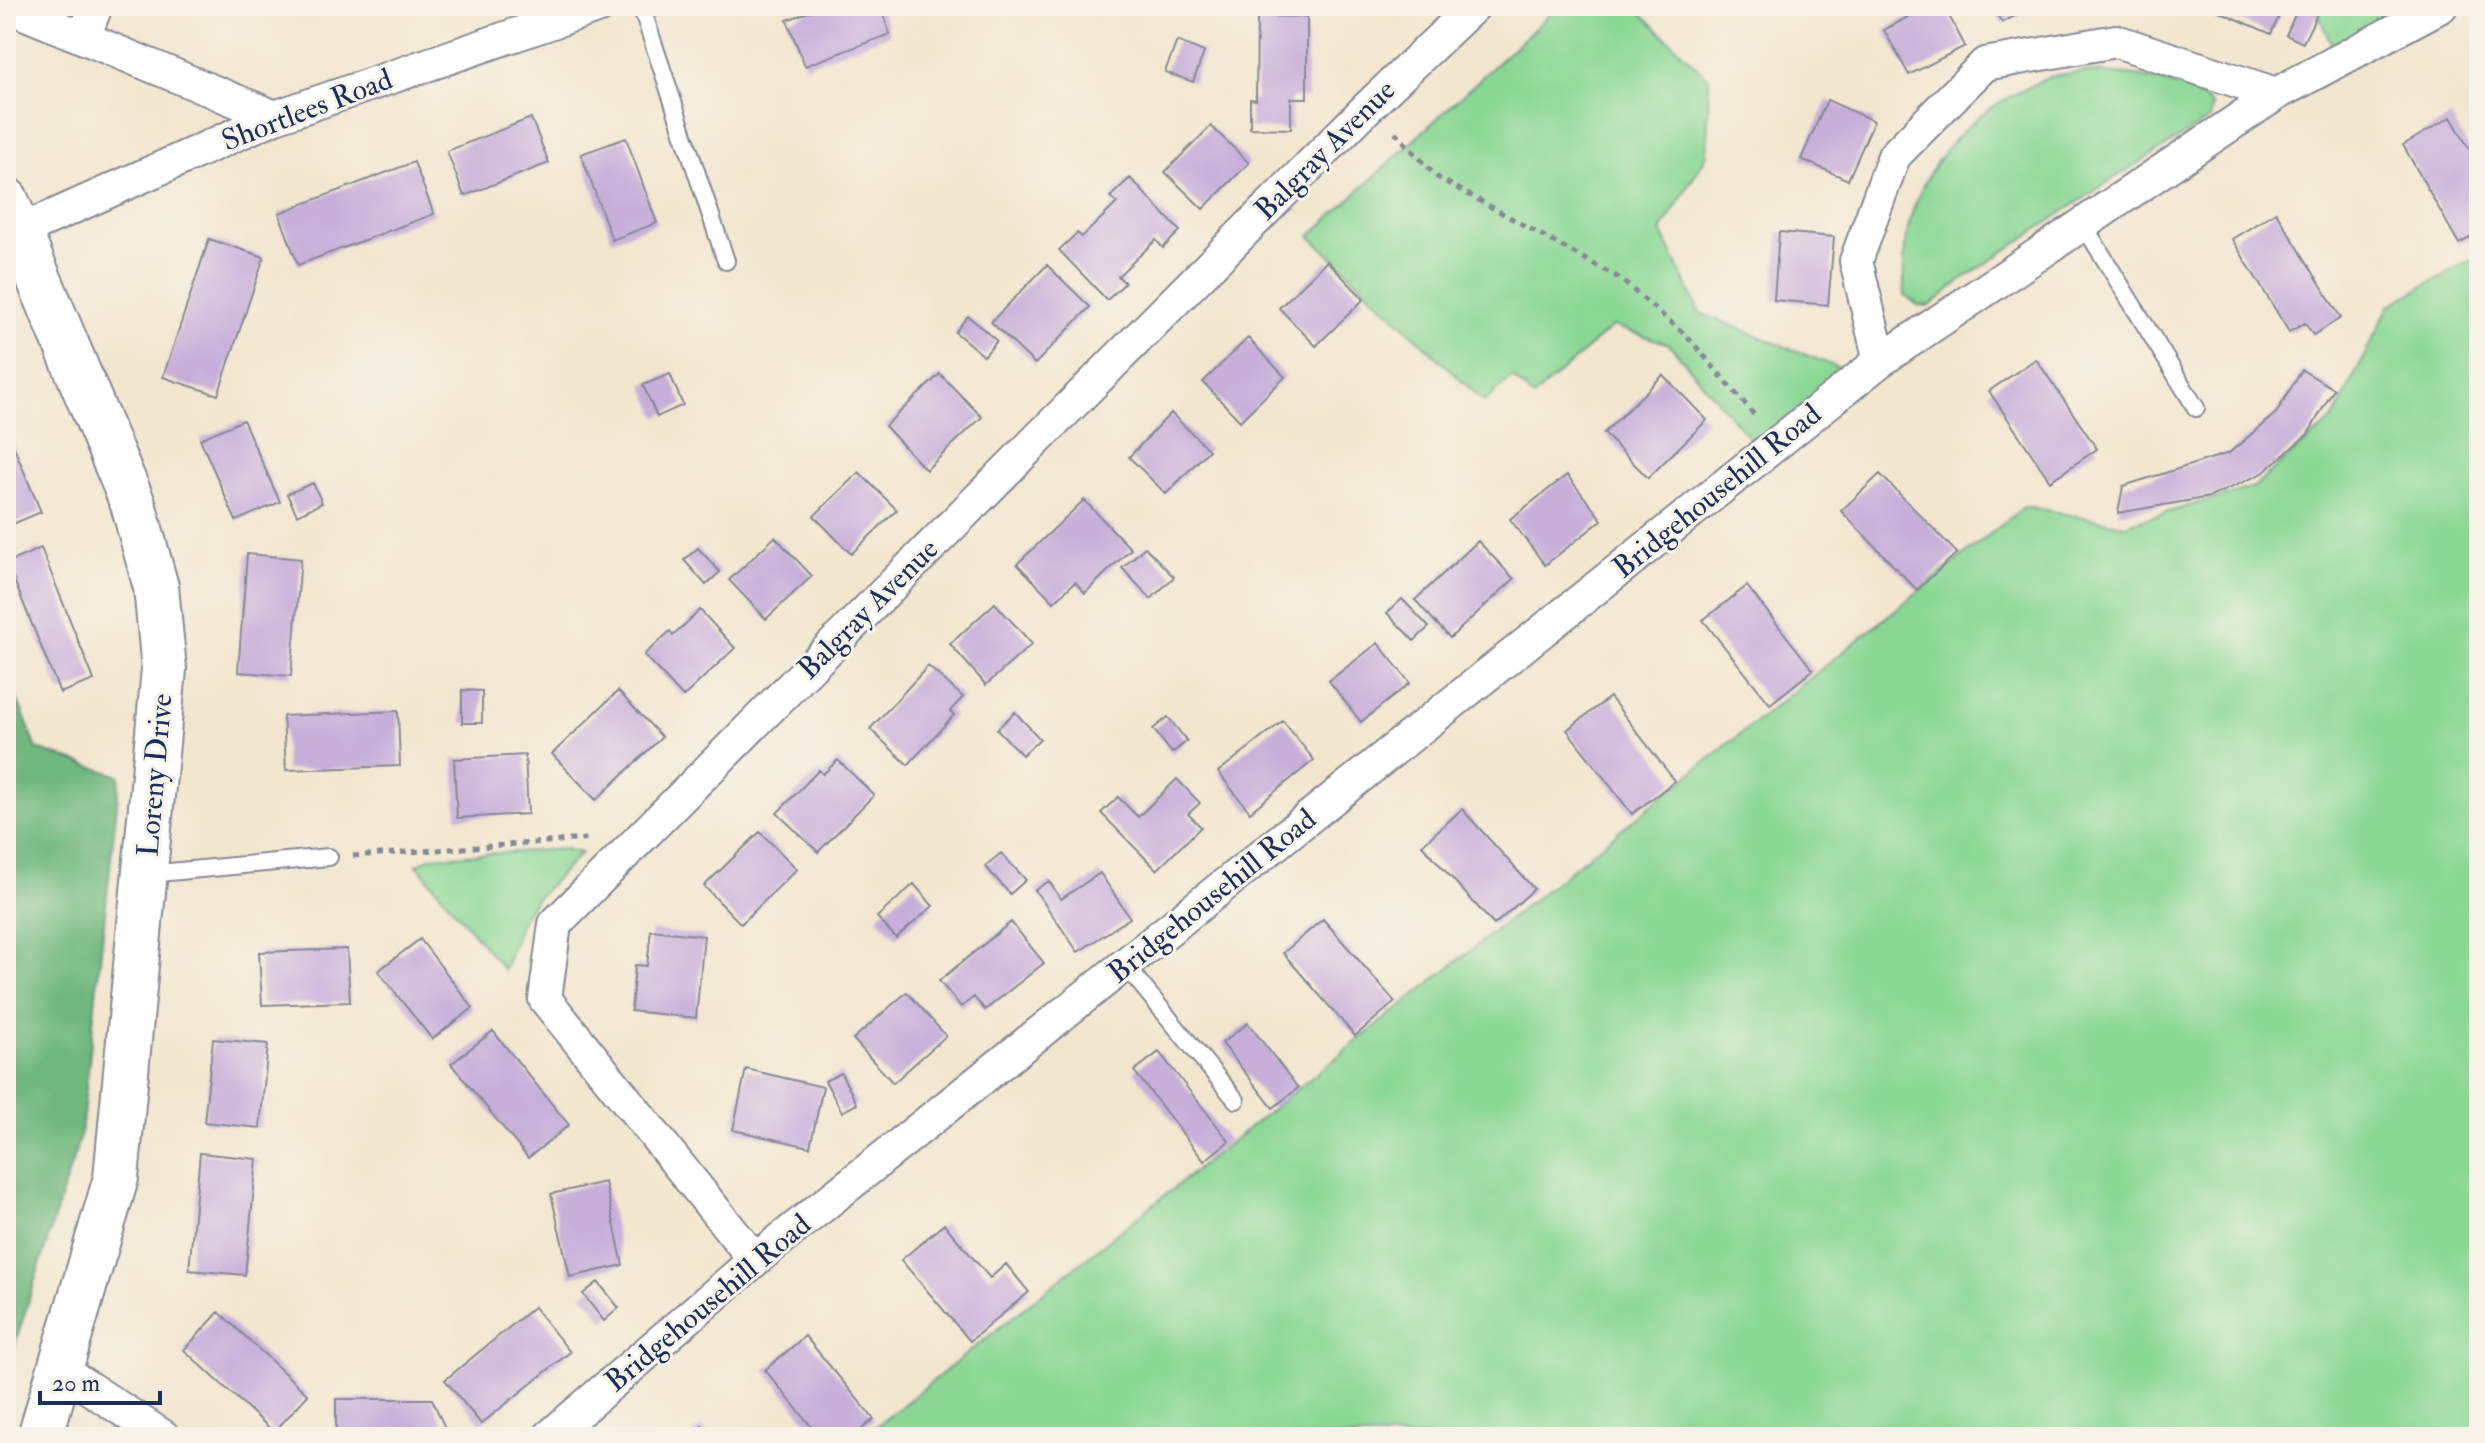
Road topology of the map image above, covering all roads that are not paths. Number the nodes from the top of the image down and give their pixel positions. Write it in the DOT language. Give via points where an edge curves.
graph roads {
  1 [pos="7,6"];
  2 [pos="96,6"];
  3 [pos="599,6"];
  4 [pos="641,6"];
  5 [pos="2441,6"];
  6 [pos="1458,12"];
  7 [pos="84,37"];
  8 [pos="2276,94"];
  9 [pos="275,117"];
  10 [pos="13,216"];
  11 [pos="2083,224"];
  12 [pos="726,261"];
  13 [pos="1880,361"];
  14 [pos="2196,408"];
  15 [pos="329,857"];
  16 [pos="146,874"];
  17 [pos="1125,965"];
  18 [pos="1236,1100"];
  19 [pos="755,1260"];
  20 [pos="60,1369"];
  21 [pos="40,1437"];
  22 [pos="164,1437"];
  23 [pos="549,1437"];
  1 -- 7 [label="street"];
  2 -- 7 [label="street"];
  3 -- 9 [label="street, Shortlees Road"];
  4 -- 12 [label="lane"];
  5 -- 8 [label="street, Bridgehousehill Road"];
  6 -- 19 [label="street, Balgray Avenue" via="555,924 545,999"];
  7 -- 9 [label="street"];
  8 -- 11 [label="street, Bridgehousehill Road"];
  8 -- 13 [label="street" via="2116,41 1985,64 1894,156 1856,261"];
  9 -- 10 [label="street, Shortlees Road"];
  10 -- 16 [label="street, Loreny Drive" via="133,504 156,587 164,669"];
  11 -- 13 [label="street, Bridgehousehill Road"];
  11 -- 14 [label="lane"];
  13 -- 17 [label="street, Bridgehousehill Road"];
  15 -- 16 [label="lane"];
  16 -- 20 [label="street, Loreny Drive" via="116,1178"];
  17 -- 18 [label="lane"];
  17 -- 19 [label="street, Bridgehousehill Road"];
  19 -- 23 [label="street, Bridgehousehill Road"];
  20 -- 21 [label="street, Loreny Drive"];
  20 -- 22 [label="street"];
}
